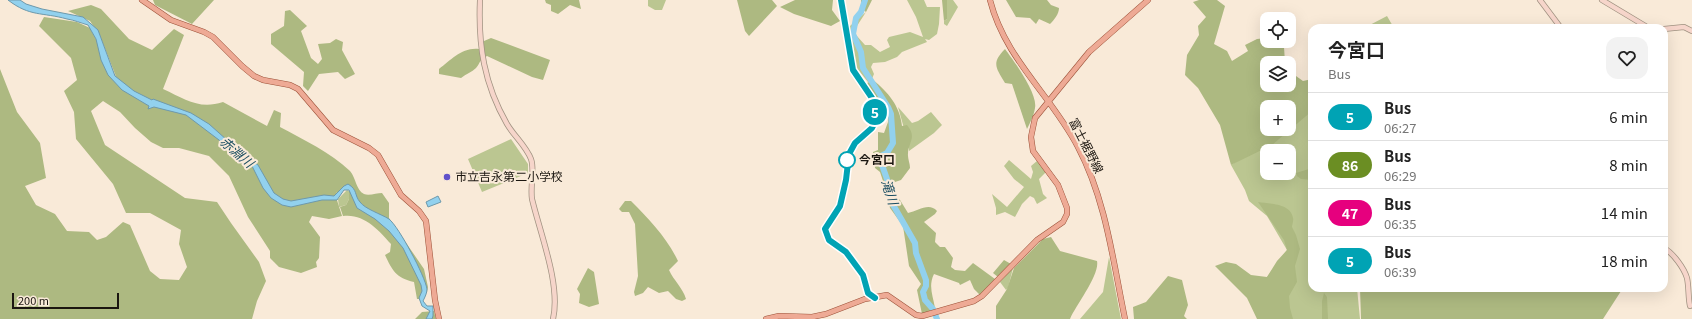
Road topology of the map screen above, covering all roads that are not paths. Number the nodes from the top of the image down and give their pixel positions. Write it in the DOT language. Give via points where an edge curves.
graph roads {
  1 [pos="142,0"];
  2 [pos="480,0"];
  3 [pos="841,0"];
  4 [pos="990,0"];
  5 [pos="1148,0"];
  6 [pos="1540,0"];
  7 [pos="1602,0"];
  8 [pos="1558,24"];
  9 [pos="1642,24"];
  10 [pos="1668,28"];
  11 [pos="1692,31"];
  12 [pos="1048,103"];
  13 [pos="1668,250"];
  14 [pos="875,298"];
  15 [pos="1690,306"];
  16 [pos="439,319"];
  17 [pos="553,319"];
  18 [pos="766,319"];
  19 [pos="1125,319"];
  1 -- 16 [label="main road" via="171,20 213,38 254,76 298,89 333,130 378,155 401,195 426,221"];
  2 -- 17 [label="street" via="485,72 503,116 532,162 532,198 550,268 556,304"];
  3 -- 14 [label="main road" via="853,70 872,98 876,120 872,128 855,143 849,154 840,206 827,226 826,233 829,240 849,256 863,275 868,293"];
  4 -- 12 [label="main road, 富士裾野線" via="1010,49"];
  5 -- 12 [label="main road" via="1089,52"];
  6 -- 8 [label="street"];
  7 -- 9 [label="street"];
  10 -- 11 [label="street" via="1684,27"];
  12 -- 14 [label="main road" via="1035,118 1032,145 1037,157 1060,190 1067,208 1066,219 1030,247 974,301 922,316 916,315 887,295"];
  12 -- 19 [label="main road, 富士裾野線" via="1070,133 1093,180 1106,226"];
  13 -- 15 [label="street" via="1687,277"];
  14 -- 18 [label="main road" via="864,299 814,317 779,316"];
}
